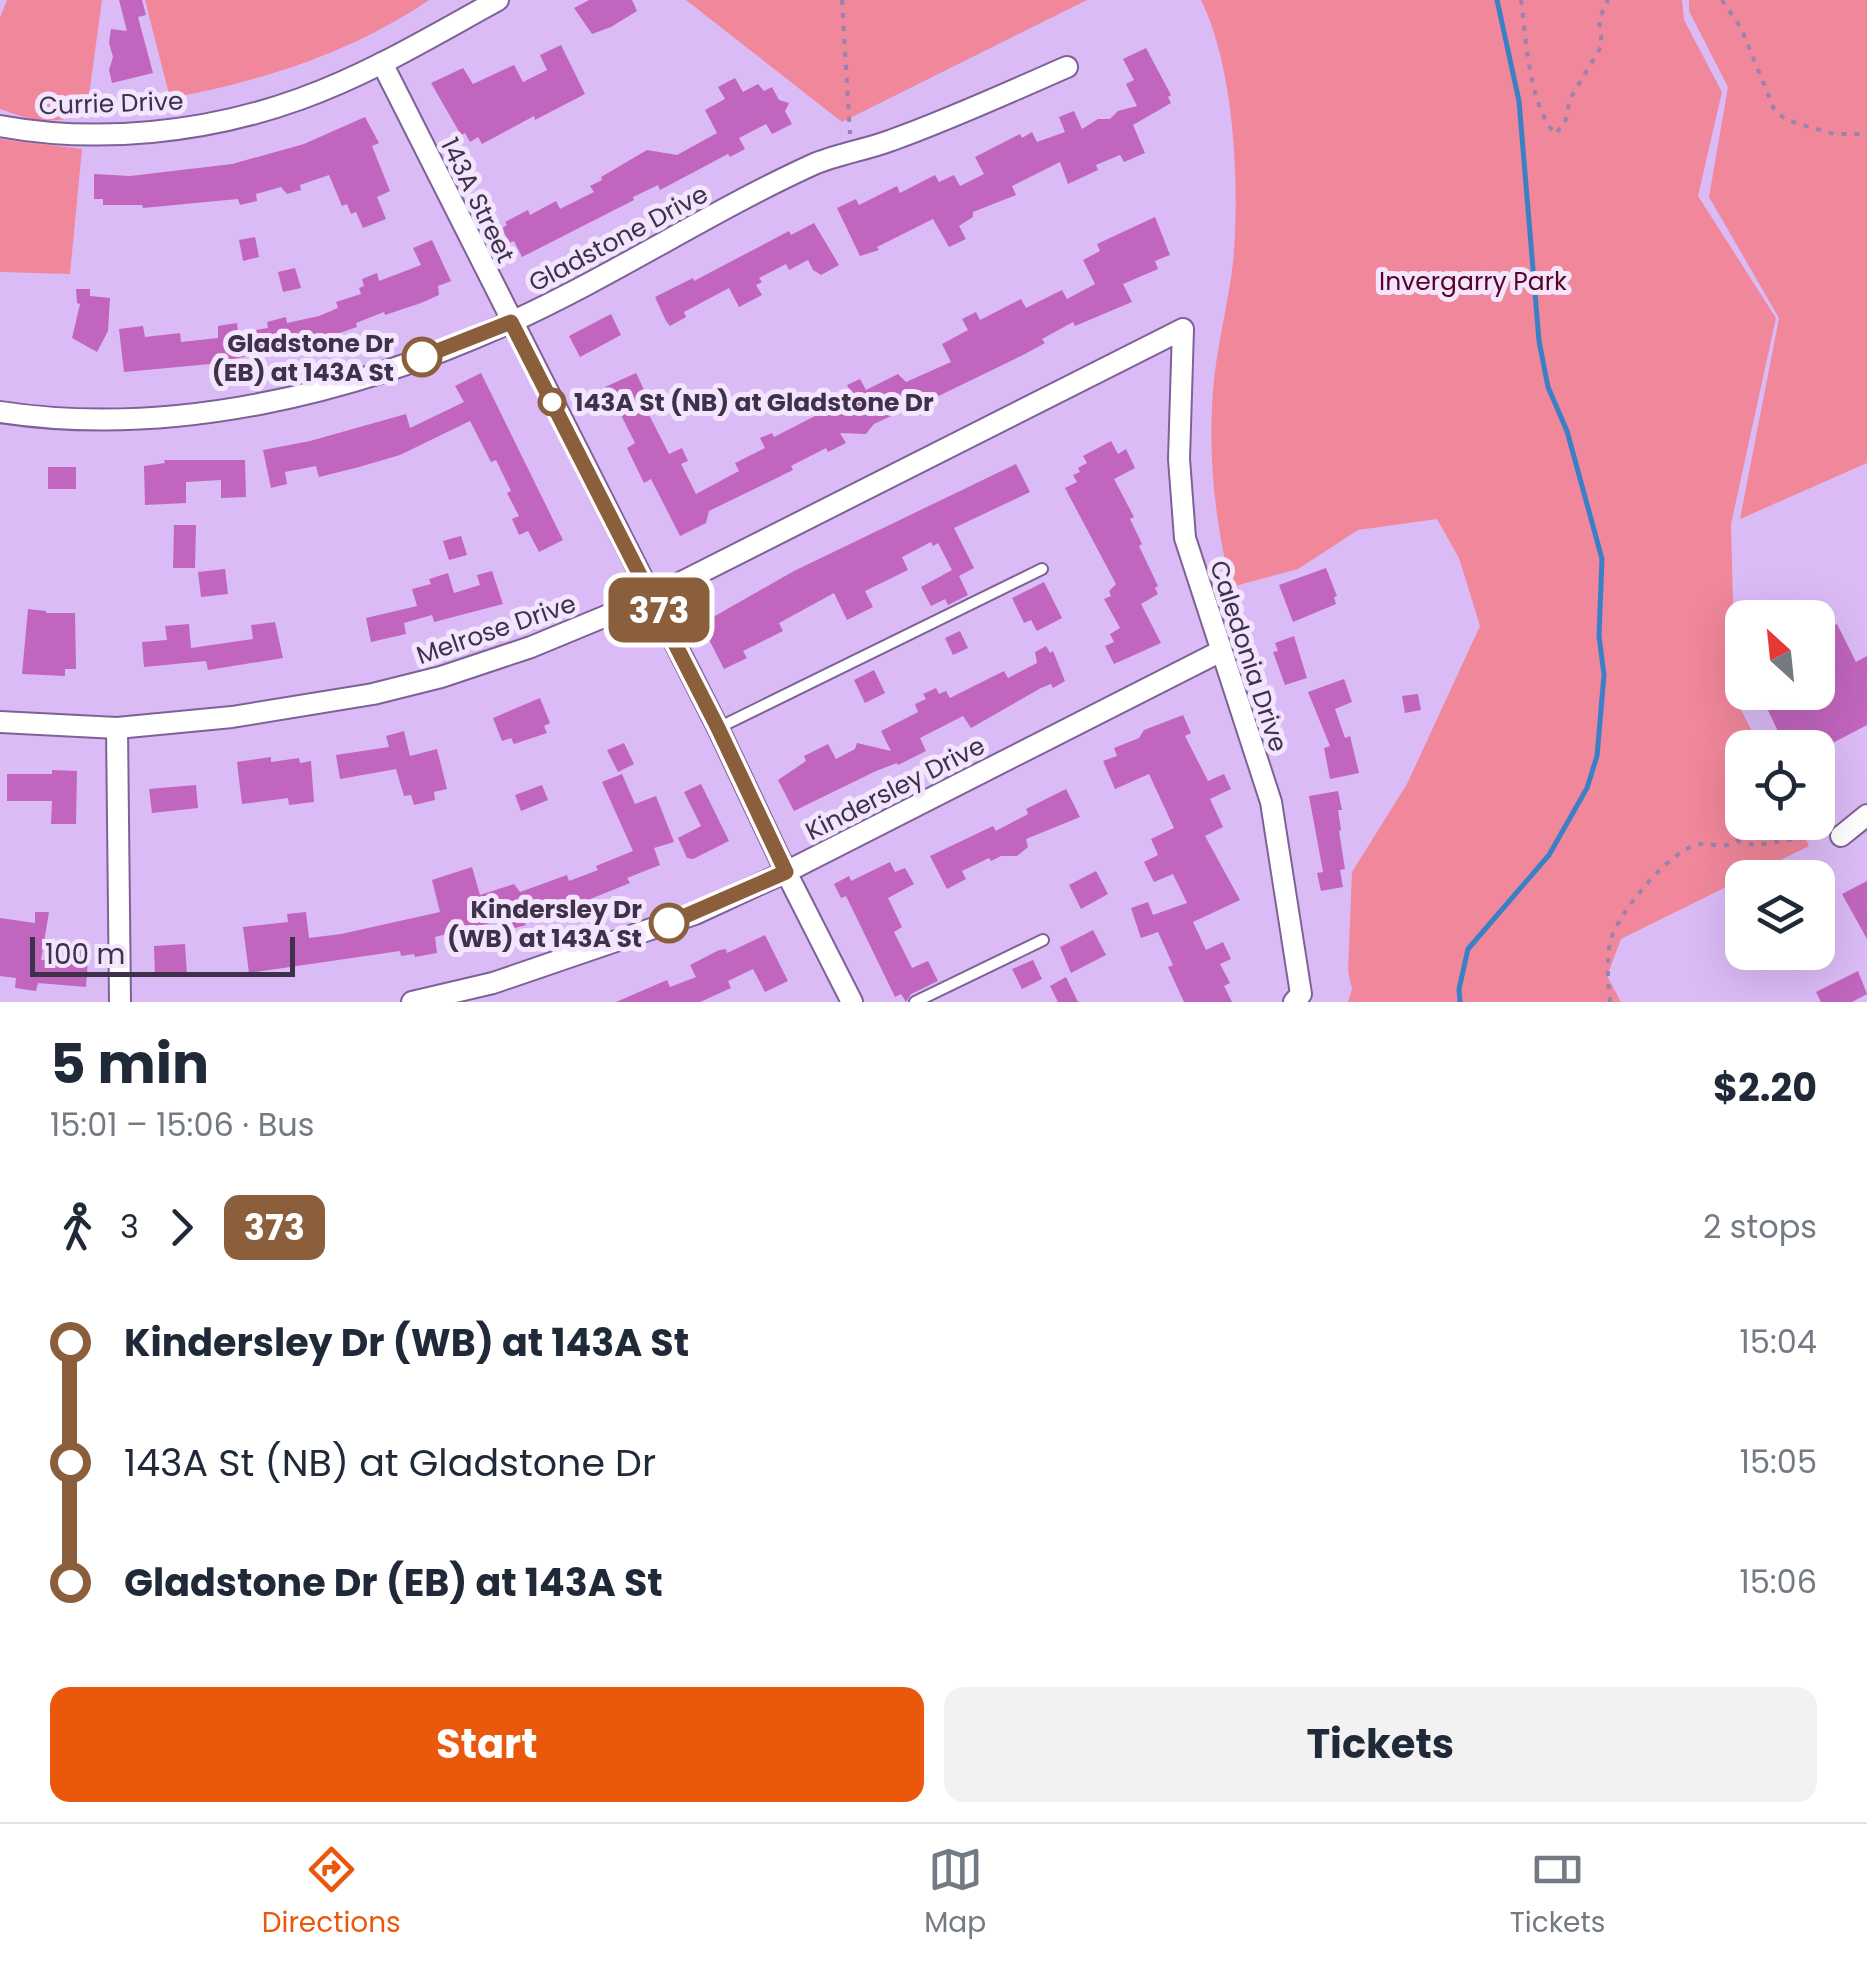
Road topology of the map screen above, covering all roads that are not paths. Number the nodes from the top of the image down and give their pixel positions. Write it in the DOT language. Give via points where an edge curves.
graph roads {
  1 [pos="498,0"];
  2 [pos="382,63"];
  3 [pos="1067,68"];
  4 [pos="0,126"];
  5 [pos="511,322"];
  6 [pos="1183,330"];
  7 [pos="0,412"];
  8 [pos="1042,569"];
  9 [pos="652,597"];
  10 [pos="1220,652"];
  11 [pos="0,722"];
  12 [pos="117,728"];
  13 [pos="718,728"];
  14 [pos="1867,815"];
  15 [pos="1840,836"];
  16 [pos="786,872"];
  17 [pos="1043,940"];
  18 [pos="1298,998"];
  19 [pos="120,1002"];
  20 [pos="412,1002"];
  21 [pos="852,1002"];
  22 [pos="914,1002"];
  1 -- 2 [label="street, Currie Drive"];
  2 -- 4 [label="street, Currie Drive" via="300,99 224,121 89,134"];
  2 -- 5 [label="street, 143A Street"];
  3 -- 5 [label="street, Gladstone Drive" via="894,140 816,163"];
  5 -- 7 [label="street, Gladstone Drive" via="456,346 270,402 117,418 49,420"];
  5 -- 9 [label="street, 143A Street"];
  6 -- 9 [label="street, Melrose Drive"];
  6 -- 10 [label="street, Caledonia Drive" via="1179,459 1185,538"];
  8 -- 13 [label="lane"];
  9 -- 12 [label="street, Melrose Drive" via="532,647 374,694"];
  9 -- 13 [label="street, 143A Street"];
  10 -- 16 [label="street, Kindersley Drive"];
  10 -- 18 [label="street, Caledonia Drive" via="1271,802"];
  11 -- 12 [label="street, Melrose Drive"];
  12 -- 19 [label="street"];
  13 -- 16 [label="street, 143A Street"];
  14 -- 15 [label="street"];
  16 -- 20 [label="street, Kindersley Drive" via="616,942"];
  16 -- 21 [label="street, 143A Street"];
  17 -- 22 [label="lane"];
}
